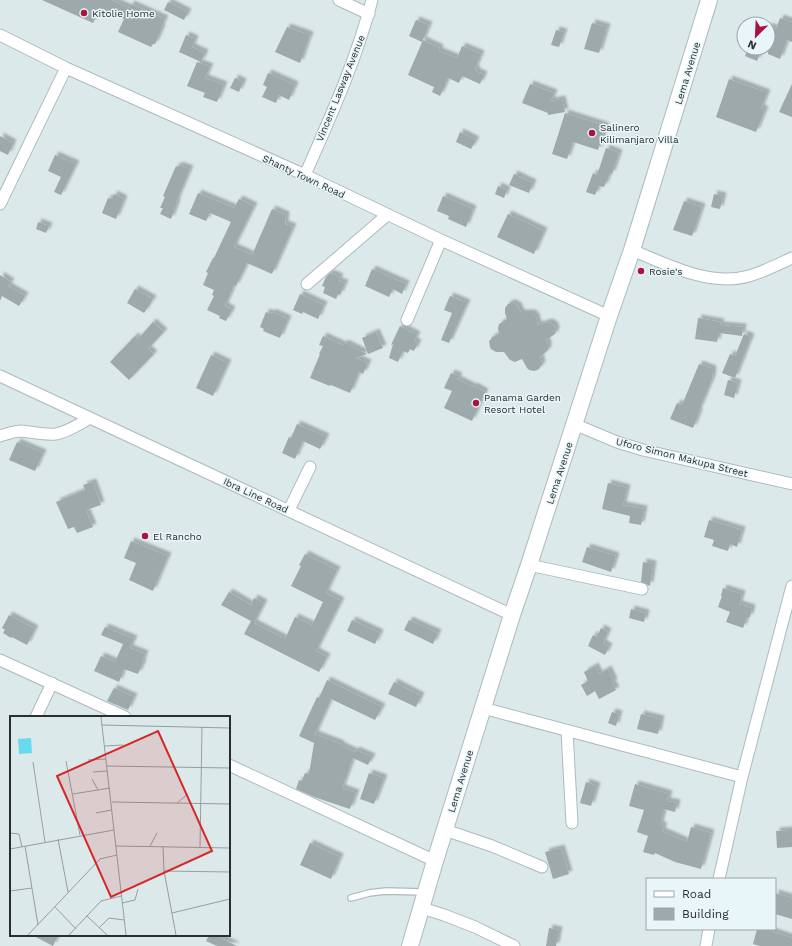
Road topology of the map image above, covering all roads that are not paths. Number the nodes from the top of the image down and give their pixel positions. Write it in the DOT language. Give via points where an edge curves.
graph roads {
  1 [pos="338,0"];
  2 [pos="372,0"];
  3 [pos="709,0"];
  4 [pos="369,14"];
  5 [pos="0,34"];
  6 [pos="66,68"];
  7 [pos="305,175"];
  8 [pos="0,204"];
  9 [pos="387,215"];
  10 [pos="440,240"];
  11 [pos="632,250"];
  12 [pos="792,258"];
  13 [pos="307,284"];
  14 [pos="609,316"];
  15 [pos="407,320"];
  16 [pos="0,376"];
  17 [pos="90,418"];
  18 [pos="574,424"];
  19 [pos="0,436"];
  20 [pos="310,467"];
  21 [pos="792,484"];
  22 [pos="289,510"];
  23 [pos="529,565"];
  24 [pos="792,586"];
  25 [pos="642,590"];
  26 [pos="512,615"];
  27 [pos="0,660"];
  28 [pos="52,683"];
  29 [pos="483,708"];
  30 [pos="36,716"];
  31 [pos="123,716"];
  32 [pos="567,730"];
  33 [pos="230,765"];
  34 [pos="742,777"];
  35 [pos="572,823"];
  36 [pos="445,830"];
  37 [pos="435,861"];
  38 [pos="542,867"];
  39 [pos="719,878"];
  40 [pos="427,892"];
  41 [pos="351,898"];
  42 [pos="422,908"];
  43 [pos="709,930"];
  44 [pos="410,946"];
  45 [pos="514,946"];
  46 [pos="706,946"];
  1 -- 4 [label="street"];
  2 -- 4 [label="street, Vincent Lasway Avenue"];
  3 -- 11 [label="main road, Lema Avenue"];
  4 -- 7 [label="street, Vincent Lasway Avenue" via="340,96"];
  5 -- 6 [label="street, Shanty Town Road"];
  6 -- 7 [label="street, Shanty Town Road"];
  6 -- 8 [label="street"];
  7 -- 9 [label="street, Shanty Town Road"];
  9 -- 10 [label="street, Shanty Town Road"];
  9 -- 13 [label="street"];
  10 -- 14 [label="street, Shanty Town Road"];
  10 -- 15 [label="street"];
  11 -- 12 [label="street" via="687,272 720,278 749,276"];
  11 -- 14 [label="main road, Lema Avenue"];
  14 -- 18 [label="main road, Lema Avenue"];
  16 -- 17 [label="street, Ibra Line Road"];
  17 -- 19 [label="street" via="56,434 20,431"];
  17 -- 22 [label="street, Ibra Line Road"];
  18 -- 21 [label="street, Uforo Simon Makupa Street" via="616,442 643,450"];
  18 -- 23 [label="main road, Lema Avenue"];
  20 -- 22 [label="street"];
  22 -- 26 [label="street, Ibra Line Road"];
  23 -- 25 [label="street"];
  23 -- 26 [label="main road, Lema Avenue"];
  24 -- 34 [label="street"];
  26 -- 29 [label="main road, Lema Avenue"];
  27 -- 28 [label="street"];
  28 -- 30 [label="street"];
  28 -- 31 [label="street"];
  29 -- 32 [label="street"];
  29 -- 36 [label="main road, Lema Avenue"];
  32 -- 34 [label="street"];
  32 -- 35 [label="street"];
  33 -- 37 [label="street"];
  34 -- 39 [label="street"];
  36 -- 37 [label="main road, Lema Avenue"];
  36 -- 38 [label="street"];
  37 -- 40 [label="main road, Lema Avenue"];
  40 -- 41 [label="lane" via="386,891"];
  40 -- 42 [label="main road, Lema Avenue"];
  42 -- 44 [label="main road, Lema Avenue"];
  42 -- 45 [label="street" via="480,929"];
  43 -- 46 [label="street"];
}
